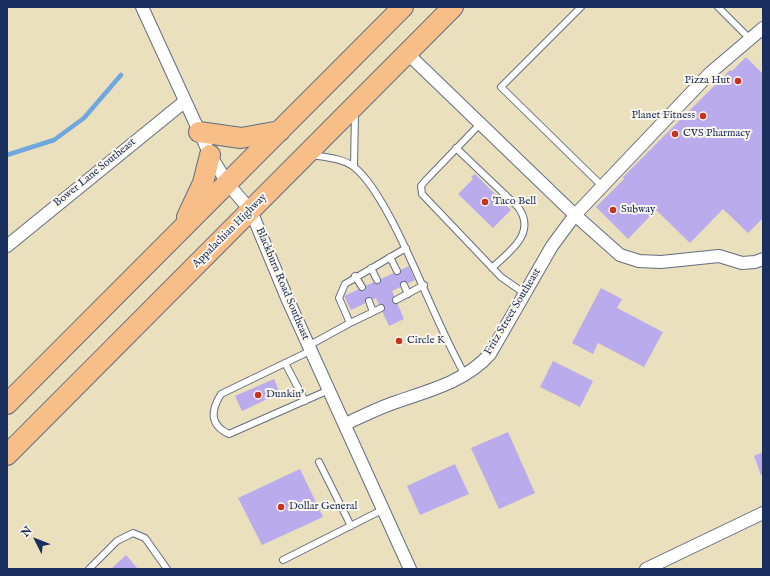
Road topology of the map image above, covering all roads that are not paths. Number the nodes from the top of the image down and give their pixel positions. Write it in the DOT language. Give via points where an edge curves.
graph roads {
  1 [pos="142,7"];
  2 [pos="403,7"];
  3 [pos="453,7"];
  4 [pos="581,7"];
  5 [pos="718,7"];
  6 [pos="763,28"];
  7 [pos="750,39"];
  8 [pos="407,53"];
  9 [pos="184,102"];
  10 [pos="355,105"];
  11 [pos="480,124"];
  12 [pos="199,132"];
  13 [pos="280,132"];
  14 [pos="456,148"];
  15 [pos="307,154"];
  16 [pos="210,155"];
  17 [pos="354,166"];
  18 [pos="228,184"];
  19 [pos="602,186"];
  20 [pos="251,211"];
  21 [pos="574,215"];
  22 [pos="182,228"];
  23 [pos="7,246"];
  24 [pos="406,248"];
  25 [pos="390,257"];
  26 [pos="763,259"];
  27 [pos="371,268"];
  28 [pos="492,268"];
  29 [pos="397,271"];
  30 [pos="355,276"];
  31 [pos="376,280"];
  32 [pos="404,285"];
  33 [pos="424,285"];
  34 [pos="362,287"];
  35 [pos="408,294"];
  36 [pos="524,294"];
  37 [pos="396,300"];
  38 [pos="369,301"];
  39 [pos="381,308"];
  40 [pos="373,312"];
  41 [pos="350,323"];
  42 [pos="309,349"];
  43 [pos="285,363"];
  44 [pos="465,375"];
  45 [pos="329,390"];
  46 [pos="305,401"];
  47 [pos="7,404"];
  48 [pos="345,424"];
  49 [pos="7,454"];
  50 [pos="319,462"];
  51 [pos="382,510"];
  52 [pos="763,513"];
  53 [pos="351,526"];
  54 [pos="283,560"];
  55 [pos="89,569"];
  56 [pos="167,569"];
  57 [pos="410,569"];
  58 [pos="646,569"];
  1 -- 9 [label="street, Blackburn Road Southeast"];
  2 -- 13 [label="highway"];
  3 -- 8 [label="highway, Appalachian Highway"];
  4 -- 19 [label="lane" via="502,87"];
  5 -- 7 [label="lane"];
  6 -- 7 [label="street, Fritz Street Southeast"];
  7 -- 19 [label="street, Fritz Street Southeast" via="710,72"];
  8 -- 10 [label="highway, Appalachian Highway"];
  8 -- 11 [label="street"];
  9 -- 12 [label="street, Blackburn Road Southeast"];
  9 -- 23 [label="street, Bower Lane Southeast"];
  10 -- 15 [label="highway, Appalachian Highway"];
  10 -- 17 [label="lane"];
  11 -- 14 [label="lane"];
  11 -- 21 [label="street"];
  12 -- 13 [label="highway" via="242,138"];
  12 -- 16 [label="street, Blackburn Road Southeast"];
  13 -- 18 [label="highway"];
  14 -- 28 [label="lane" via="518,207 525,220 525,232 520,241"];
  14 -- 28 [label="lane" via="421,186 422,194"];
  15 -- 17 [label="lane" via="332,158"];
  15 -- 20 [label="highway, Appalachian Highway"];
  16 -- 18 [label="street, Blackburn Road Southeast"];
  16 -- 22 [label="highway" via="203,183"];
  17 -- 24 [label="lane" via="380,198"];
  18 -- 20 [label="street, Blackburn Road Southeast"];
  18 -- 22 [label="highway"];
  19 -- 21 [label="street, Fritz Street Southeast"];
  20 -- 42 [label="street, Blackburn Road Southeast"];
  20 -- 49 [label="highway, Appalachian Highway"];
  21 -- 26 [label="street" via="620,255 639,261 661,262 719,256 742,263"];
  21 -- 36 [label="street, Fritz Street Southeast" via="552,246"];
  22 -- 47 [label="highway"];
  24 -- 25 [label="lane"];
  24 -- 33 [label="lane"];
  25 -- 27 [label="lane"];
  25 -- 29 [label="lane"];
  27 -- 30 [label="lane"];
  27 -- 31 [label="lane"];
  28 -- 36 [label="lane"];
  30 -- 34 [label="lane"];
  30 -- 41 [label="lane" via="345,284 339,298"];
  32 -- 35 [label="lane"];
  33 -- 35 [label="lane"];
  33 -- 44 [label="lane" via="450,349"];
  35 -- 37 [label="lane"];
  36 -- 44 [label="street, Fritz Street Southeast" via="490,354"];
  38 -- 40 [label="lane"];
  39 -- 40 [label="lane"];
  40 -- 41 [label="lane"];
  41 -- 42 [label="lane"];
  42 -- 43 [label="lane"];
  42 -- 45 [label="street, Blackburn Road Southeast"];
  43 -- 46 [label="lane"];
  43 -- 46 [label="lane" via="221,394 214,404 216,423 229,434"];
  44 -- 48 [label="street, Fritz Street Southeast" via="432,391 397,402"];
  45 -- 46 [label="lane"];
  45 -- 48 [label="street, Blackburn Road Southeast"];
  48 -- 51 [label="street, Blackburn Road Southeast"];
  50 -- 53 [label="lane"];
  51 -- 53 [label="lane"];
  51 -- 57 [label="street, Blackburn Road Southeast"];
  52 -- 58 [label="street"];
  53 -- 54 [label="lane"];
  55 -- 56 [label="lane" via="117,541 133,533 145,538"];
}
